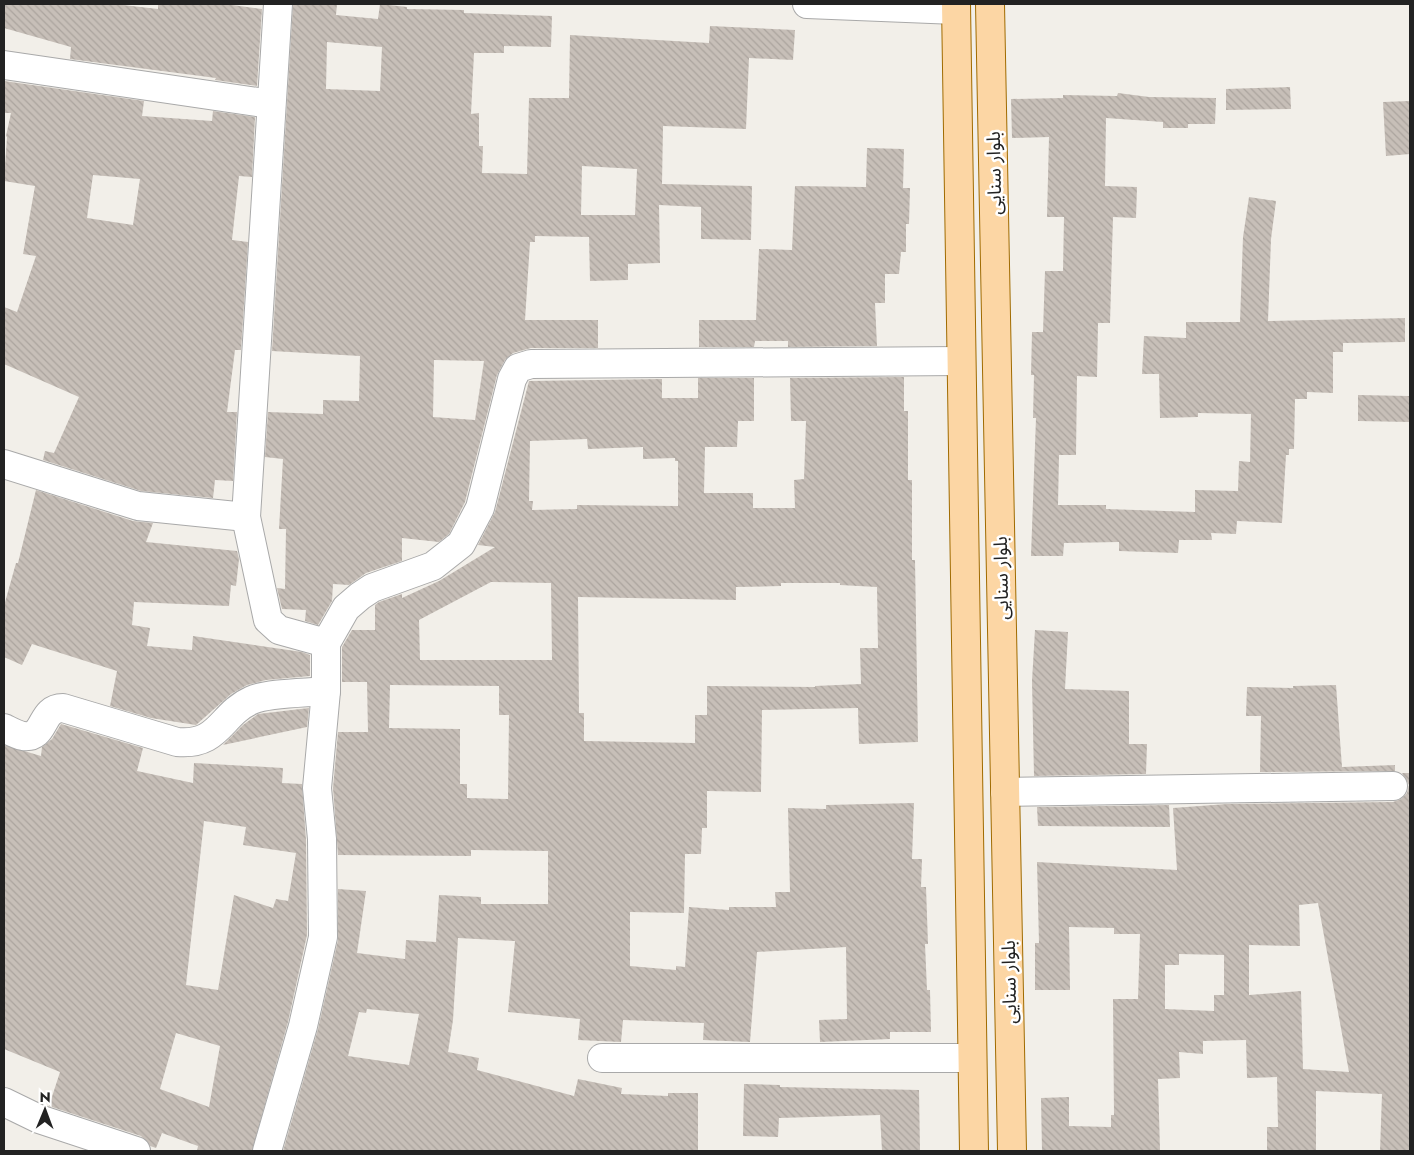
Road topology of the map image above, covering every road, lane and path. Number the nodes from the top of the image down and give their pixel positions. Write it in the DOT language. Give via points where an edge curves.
graph roads {
  1 [pos="278,4"];
  2 [pos="807,4"];
  3 [pos="990,4"];
  4 [pos="956,7"];
  5 [pos="4,65"];
  6 [pos="271,104"];
  7 [pos="960,361"];
  8 [pos="4,464"];
  9 [pos="246,517"];
  10 [pos="326,643"];
  11 [pos="326,691"];
  12 [pos="4,728"];
  13 [pos="1393,786"];
  14 [pos="1005,792"];
  15 [pos="602,1058"];
  16 [pos="972,1058"];
  17 [pos="4,1102"];
  18 [pos="136,1151"];
  19 [pos="267,1151"];
  20 [pos="974,1151"];
  21 [pos="1012,1151"];
  1 -- 6 [label="street"];
  2 -- 4 [label="street"];
  3 -- 14 [label="main road, بلوار سنایی"];
  4 -- 7 [label="main road, بلوار سنایی"];
  5 -- 6 [label="street"];
  6 -- 9 [label="street"];
  7 -- 10 [label="street" via="531,364 518,368 512,379 480,508 461,544 433,566 372,588 360,596 346,608"];
  7 -- 16 [label="main road, بلوار سنایی"];
  8 -- 9 [label="street" via="138,506"];
  9 -- 10 [label="street" via="268,620 279,630"];
  10 -- 11 [label="street"];
  11 -- 12 [label="street" via="250,700 208,738 192,744 63,708 54,708 48,713 34,735 23,736"];
  11 -- 19 [label="street" via="317,788 322,839 323,937 303,1026"];
  13 -- 14 [label="street"];
  14 -- 21 [label="main road, بلوار سنایی"];
  15 -- 16 [label="street"];
  16 -- 20 [label="main road, بلوار سنایی"];
  17 -- 18 [label="street" via="39,1119"];
}
